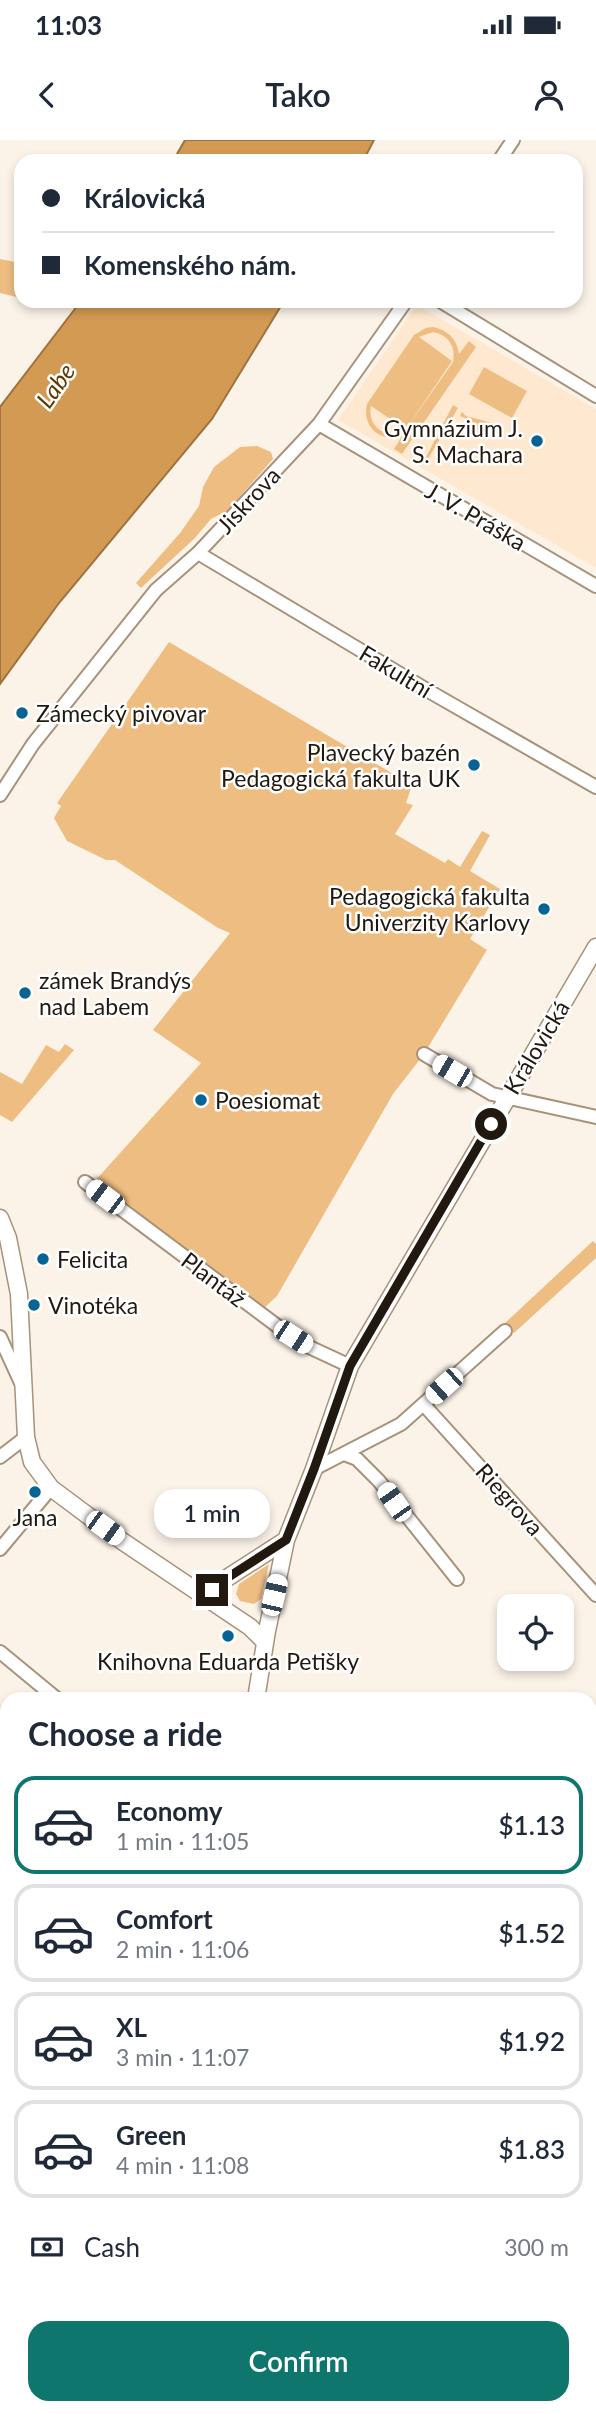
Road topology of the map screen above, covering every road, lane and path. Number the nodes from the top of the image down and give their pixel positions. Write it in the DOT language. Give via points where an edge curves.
graph roads {
  1 [pos="401,308"];
  2 [pos="451,308"];
  3 [pos="596,396"];
  4 [pos="319,425"];
  5 [pos="198,553"];
  6 [pos="596,586"];
  7 [pos="596,787"];
  8 [pos="0,795"];
  9 [pos="596,947"];
  10 [pos="424,1054"];
  11 [pos="506,1099"];
  12 [pos="596,1117"];
  13 [pos="85,1182"];
  14 [pos="0,1218"];
  15 [pos="505,1331"];
  16 [pos="0,1337"];
  17 [pos="350,1366"];
  18 [pos="23,1388"];
  19 [pos="424,1405"];
  20 [pos="26,1437"];
  21 [pos="344,1454"];
  22 [pos="0,1457"];
  23 [pos="314,1469"];
  24 [pos="51,1488"];
  25 [pos="286,1540"];
  26 [pos="0,1549"];
  27 [pos="457,1579"];
  28 [pos="596,1595"];
  29 [pos="206,1596"];
  30 [pos="265,1642"];
  31 [pos="0,1652"];
  32 [pos="49,1692"];
  33 [pos="257,1692"];
  1 -- 4 [label="street, Jiskrova"];
  2 -- 3 [label="street"];
  4 -- 5 [label="street, Jiskrova"];
  4 -- 6 [label="street, J. V. Práška"];
  5 -- 7 [label="street, Fakultní"];
  5 -- 8 [label="street, Jiskrova" via="156,590 33,744"];
  9 -- 11 [label="main road, Královická"];
  10 -- 11 [label="street"];
  11 -- 12 [label="street"];
  11 -- 17 [label="main road, Královická"];
  13 -- 17 [label="street, Plantáž" via="280,1328"];
  14 -- 18 [label="main road" via="19,1294"];
  15 -- 19 [label="street"];
  16 -- 18 [label="street"];
  17 -- 23 [label="main road, Královická"];
  18 -- 20 [label="main road"];
  19 -- 21 [label="street" via="401,1424"];
  19 -- 28 [label="street, Riegrova"];
  20 -- 22 [label="street"];
  20 -- 24 [label="main road" via="32,1461"];
  21 -- 23 [label="street"];
  21 -- 27 [label="street" via="357,1459 379,1480"];
  23 -- 25 [label="main road, Královická"];
  24 -- 26 [label="street"];
  24 -- 29 [label="main road"];
  25 -- 29 [label="main road"];
  25 -- 30 [label="main road, Královická"];
  29 -- 30 [label="main road"];
  30 -- 33 [label="main road, Královická"];
  31 -- 32 [label="street"];
}
